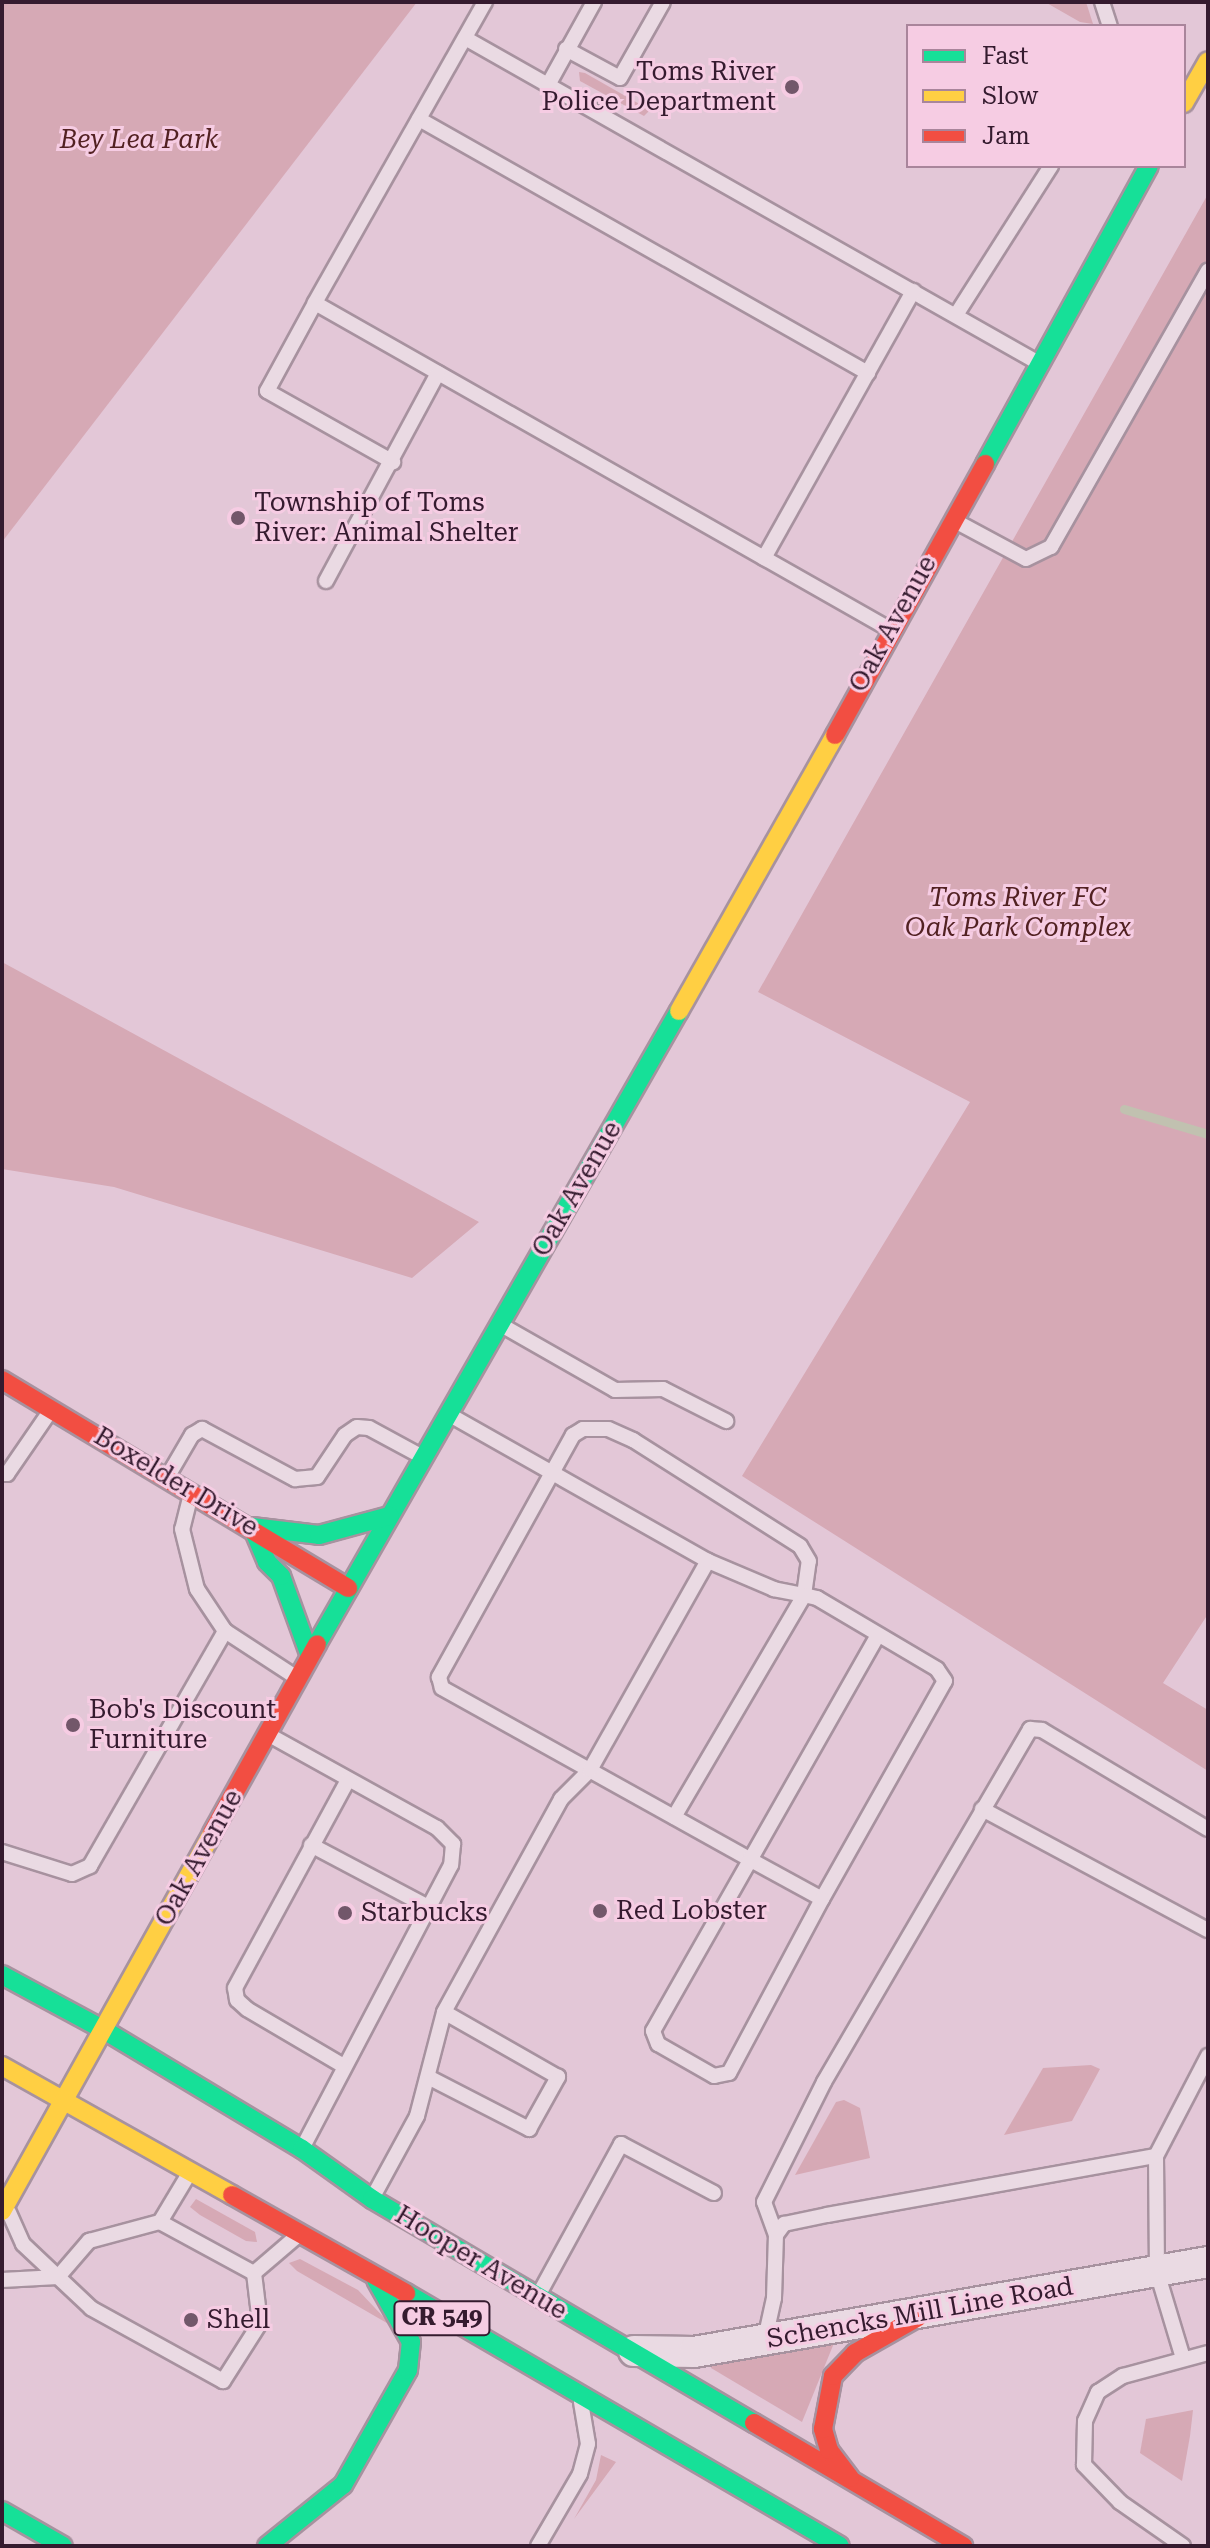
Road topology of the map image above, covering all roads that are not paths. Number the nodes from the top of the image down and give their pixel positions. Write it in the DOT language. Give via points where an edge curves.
graph roads {
  1 [pos="485,2"];
  2 [pos="594,2"];
  3 [pos="663,2"];
  4 [pos="1102,2"];
  5 [pos="1109,24"];
  6 [pos="465,38"];
  7 [pos="566,49"];
  8 [pos="1208,61"];
  9 [pos="548,85"];
  10 [pos="1186,99"];
  11 [pos="419,119"];
  12 [pos="1050,168"];
  13 [pos="1148,168"];
  14 [pos="1208,271"];
  15 [pos="913,291"];
  16 [pos="315,303"];
  17 [pos="956,315"];
  18 [pos="1039,362"];
  19 [pos="438,373"];
  20 [pos="868,373"];
  21 [pos="393,462"];
  22 [pos="952,519"];
  23 [pos="764,558"];
  24 [pos="326,581"];
  25 [pos="889,629"];
  26 [pos="500,1324"];
  27 [pos="2,1380"];
  28 [pos="52,1409"];
  29 [pos="448,1414"];
  30 [pos="726,1421"];
  31 [pos="423,1457"];
  32 [pos="551,1472"];
  33 [pos="2,1474"];
  34 [pos="168,1476"];
  35 [pos="192,1490"];
  36 [pos="389,1516"];
  37 [pos="252,1527"];
  38 [pos="708,1561"];
  39 [pos="348,1588"];
  40 [pos="804,1595"];
  41 [pos="225,1631"];
  42 [pos="878,1635"];
  43 [pos="310,1656"];
  44 [pos="298,1679"];
  45 [pos="267,1734"];
  46 [pos="590,1770"];
  47 [pos="348,1780"];
  48 [pos="982,1809"];
  49 [pos="674,1817"];
  50 [pos="1208,1829"];
  51 [pos="311,1845"];
  52 [pos="3,1850"];
  53 [pos="749,1859"];
  54 [pos="822,1899"];
  55 [pos="428,1907"];
  56 [pos="1208,1930"];
  57 [pos="2,1975"];
  58 [pos="444,2012"];
  59 [pos="104,2030"];
  60 [pos="1208,2056"];
  61 [pos="342,2065"];
  62 [pos="2,2066"];
  63 [pos="428,2077"];
  64 [pos="65,2102"];
  65 [pos="302,2149"];
  66 [pos="1156,2156"];
  67 [pos="189,2173"];
  68 [pos="714,2193"];
  69 [pos="372,2199"];
  70 [pos="4,2208"];
  71 [pos="160,2222"];
  72 [pos="299,2235"];
  73 [pos="776,2235"];
  74 [pos="1208,2262"];
  75 [pos="1157,2272"];
  76 [pos="254,2273"];
  77 [pos="58,2277"];
  78 [pos="375,2278"];
  79 [pos="2,2280"];
  80 [pos="537,2297"];
  81 [pos="918,2317"];
  82 [pos="765,2339"];
  83 [pos="630,2351"];
  84 [pos="1208,2353"];
  85 [pos="1183,2358"];
  86 [pos="579,2390"];
  87 [pos="850,2478"];
  88 [pos="2,2511"];
  89 [pos="823,2540"];
  90 [pos="1181,2545"];
  91 [pos="63,2546"];
  92 [pos="267,2546"];
  93 [pos="538,2546"];
  94 [pos="840,2546"];
  95 [pos="963,2546"];
  1 -- 6 [label="lane"];
  2 -- 7 [label="lane"];
  3 -- 7 [label="lane" via="620,78"];
  4 -- 5 [label="lane"];
  6 -- 9 [label="lane"];
  6 -- 11 [label="lane"];
  7 -- 9 [label="lane"];
  8 -- 10 [label="street"];
  9 -- 15 [label="lane"];
  11 -- 16 [label="lane"];
  11 -- 20 [label="lane"];
  12 -- 17 [label="lane"];
  13 -- 18 [label="street, Oak Avenue"];
  14 -- 22 [label="lane" via="1051,547 1026,559"];
  15 -- 17 [label="lane"];
  15 -- 20 [label="lane"];
  16 -- 19 [label="lane"];
  16 -- 21 [label="lane" via="267,391"];
  17 -- 18 [label="lane"];
  18 -- 22 [label="street, Oak Avenue"];
  19 -- 21 [label="lane"];
  19 -- 23 [label="lane"];
  20 -- 23 [label="lane"];
  21 -- 24 [label="lane"];
  22 -- 25 [label="street, Oak Avenue"];
  23 -- 25 [label="lane"];
  25 -- 26 [label="street, Oak Avenue" via="758,874"];
  26 -- 29 [label="street, Oak Avenue"];
  26 -- 30 [label="lane" via="615,1390 631,1394 663,1389"];
  27 -- 28 [label="street, Boxelder Drive"];
  28 -- 33 [label="lane"];
  28 -- 34 [label="street, Boxelder Drive"];
  29 -- 31 [label="street, Oak Avenue"];
  29 -- 32 [label="lane"];
  31 -- 34 [label="lane" via="369,1428 357,1427 345,1435 317,1477 295,1479 202,1429 192,1435"];
  31 -- 36 [label="street, Oak Avenue"];
  32 -- 38 [label="lane"];
  32 -- 40 [label="lane" via="583,1429 608,1429 633,1440 800,1546 809,1561"];
  32 -- 46 [label="lane" via="439,1677 442,1688"];
  34 -- 35 [label="street, Boxelder Drive"];
  35 -- 37 [label="street, Boxelder Drive"];
  35 -- 41 [label="lane" via="182,1529 197,1589"];
  36 -- 37 [label="street" via="319,1535"];
  36 -- 39 [label="street, Oak Avenue"];
  37 -- 39 [label="street, Boxelder Drive"];
  37 -- 43 [label="street" via="267,1562 281,1576"];
  38 -- 40 [label="lane" via="774,1589"];
  38 -- 46 [label="lane"];
  39 -- 43 [label="street, Oak Avenue"];
  40 -- 42 [label="lane"];
  40 -- 49 [label="lane"];
  41 -- 44 [label="lane"];
  41 -- 52 [label="lane" via="90,1866 72,1874"];
  42 -- 53 [label="lane"];
  42 -- 54 [label="lane" via="937,1669 945,1681"];
  43 -- 44 [label="street, Oak Avenue"];
  44 -- 45 [label="street, Oak Avenue"];
  45 -- 47 [label="lane"];
  45 -- 59 [label="street, Oak Avenue"];
  46 -- 49 [label="lane"];
  46 -- 58 [label="lane" via="561,1799"];
  47 -- 51 [label="lane"];
  47 -- 55 [label="lane" via="437,1828 453,1844 451,1865"];
  48 -- 50 [label="lane" via="1030,1729 1042,1730"];
  48 -- 56 [label="lane"];
  48 -- 73 [label="lane" via="824,2082 764,2202"];
  49 -- 53 [label="lane"];
  51 -- 55 [label="lane"];
  51 -- 61 [label="lane" via="239,1973 237,2000"];
  53 -- 54 [label="lane"];
  53 -- 54 [label="lane" via="653,2031 658,2044 714,2076 729,2073"];
  55 -- 61 [label="lane"];
  57 -- 59 [label="street, Hooper Avenue / CR 549"];
  58 -- 63 [label="lane"];
  58 -- 63 [label="lane" via="558,2077 529,2129"];
  59 -- 64 [label="street, Oak Avenue"];
  59 -- 65 [label="street, Hooper Avenue / CR 549"];
  60 -- 66 [label="lane"];
  61 -- 65 [label="lane"];
  62 -- 64 [label="street, CR 549"];
  63 -- 69 [label="lane" via="395,2164"];
  64 -- 67 [label="street, CR 549"];
  64 -- 70 [label="street, Oak Avenue"];
  65 -- 69 [label="street, Hooper Avenue / CR 549"];
  66 -- 73 [label="lane" via="784,2224"];
  66 -- 75 [label="lane"];
  67 -- 71 [label="lane"];
  67 -- 72 [label="street, CR 549"];
  68 -- 80 [label="lane" via="621,2144"];
  69 -- 80 [label="street, Hooper Avenue / CR 549"];
  70 -- 77 [label="lane" via="23,2244"];
  71 -- 76 [label="lane"];
  71 -- 77 [label="lane" via="89,2241"];
  72 -- 76 [label="lane"];
  72 -- 78 [label="street, CR 549"];
  73 -- 82 [label="lane" via="774,2298"];
  74 -- 75 [label="street, Schencks Mill Line Road"];
  75 -- 81 [label="street, Schencks Mill Line Road"];
  75 -- 85 [label="lane"];
  76 -- 77 [label="lane" via="260,2323 223,2381 91,2308"];
  77 -- 79 [label="lane"];
  78 -- 86 [label="street, CR 549"];
  78 -- 92 [label="street" via="411,2342 408,2370 343,2485"];
  80 -- 83 [label="street, Hooper Avenue / CR 549"];
  81 -- 82 [label="street, Schencks Mill Line Road"];
  81 -- 87 [label="street" via="855,2353 833,2376 823,2429 829,2450"];
  82 -- 83 [label="street, Schencks Mill Line Road" via="694,2352"];
  83 -- 87 [label="street, Hooper Avenue / CR 549"];
  84 -- 85 [label="lane"];
  85 -- 90 [label="lane" via="1123,2376 1098,2392 1085,2421 1084,2465 1120,2502"];
  86 -- 89 [label="street, CR 549"];
  86 -- 93 [label="lane" via="588,2444 580,2474"];
  87 -- 95 [label="street, Hooper Avenue / CR 549"];
  88 -- 91 [label="street"];
  89 -- 94 [label="street, CR 549"];
}
